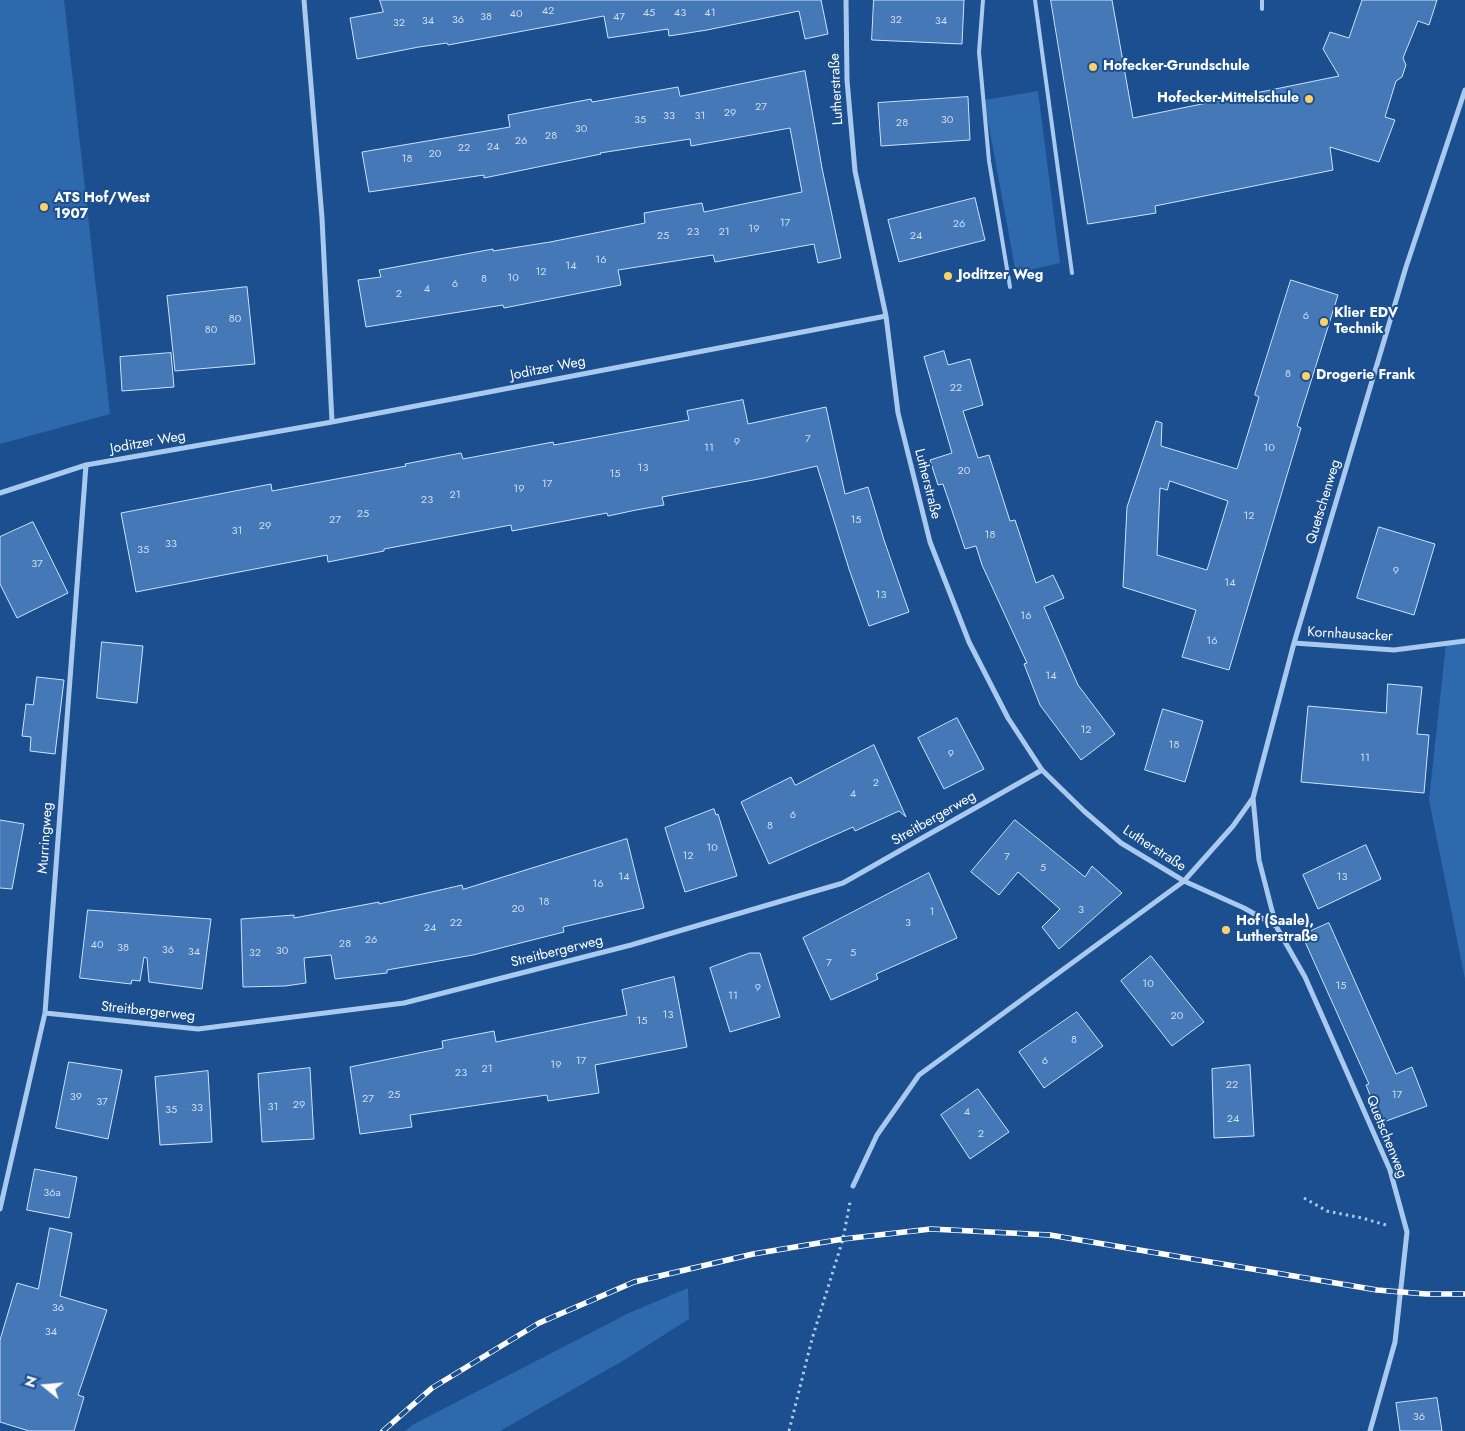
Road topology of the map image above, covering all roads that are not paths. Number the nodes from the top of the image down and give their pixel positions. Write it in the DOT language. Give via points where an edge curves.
graph roads {
  1 [pos="304,0"];
  2 [pos="846,0"];
  3 [pos="983,0"];
  4 [pos="1035,0"];
  5 [pos="1262,0"];
  6 [pos="1262,9"];
  7 [pos="1465,90"];
  8 [pos="1072,273"];
  9 [pos="1010,287"];
  10 [pos="886,316"];
  11 [pos="332,422"];
  12 [pos="86,465"];
  13 [pos="0,493"];
  14 [pos="1465,641"];
  15 [pos="1294,643"];
  16 [pos="1042,770"];
  17 [pos="1253,798"];
  18 [pos="1184,881"];
  19 [pos="1276,926"];
  20 [pos="44,1013"];
  21 [pos="853,1186"];
  22 [pos="0,1209"];
  23 [pos="1370,1431"];
  1 -- 11 [label="street" via="322,218"];
  2 -- 10 [label="street, Lutherstraße" via="847,80 855,171"];
  3 -- 9 [label="lane" via="979,52 989,161"];
  4 -- 8 [label="lane"];
  5 -- 6 [label="lane"];
  7 -- 15 [label="street, Quetschenweg" via="1406,266"];
  10 -- 11 [label="street, Joditzer Weg"];
  10 -- 16 [label="street, Lutherstraße" via="898,413 930,542 969,642 1008,718"];
  11 -- 12 [label="street, Joditzer Weg"];
  12 -- 13 [label="street, Joditzer Weg"];
  12 -- 20 [label="street, Murringweg"];
  14 -- 15 [label="street, Kornhausacker" via="1394,650"];
  15 -- 17 [label="street, Quetschenweg"];
  16 -- 18 [label="street, Lutherstraße" via="1121,843"];
  16 -- 20 [label="street, Streitbergerweg" via="844,883 631,945 404,1003 198,1029"];
  17 -- 18 [label="street, Lutherstraße" via="1233,826"];
  17 -- 19 [label="street, Quetschenweg" via="1259,860"];
  18 -- 19 [label="street, Lutherstraße"];
  18 -- 21 [label="street, Lutherstraße" via="919,1075 877,1135"];
  19 -- 23 [label="street, Quetschenweg" via="1304,977 1390,1170 1407,1232 1395,1342"];
  20 -- 22 [label="street, Murringweg"];
}
